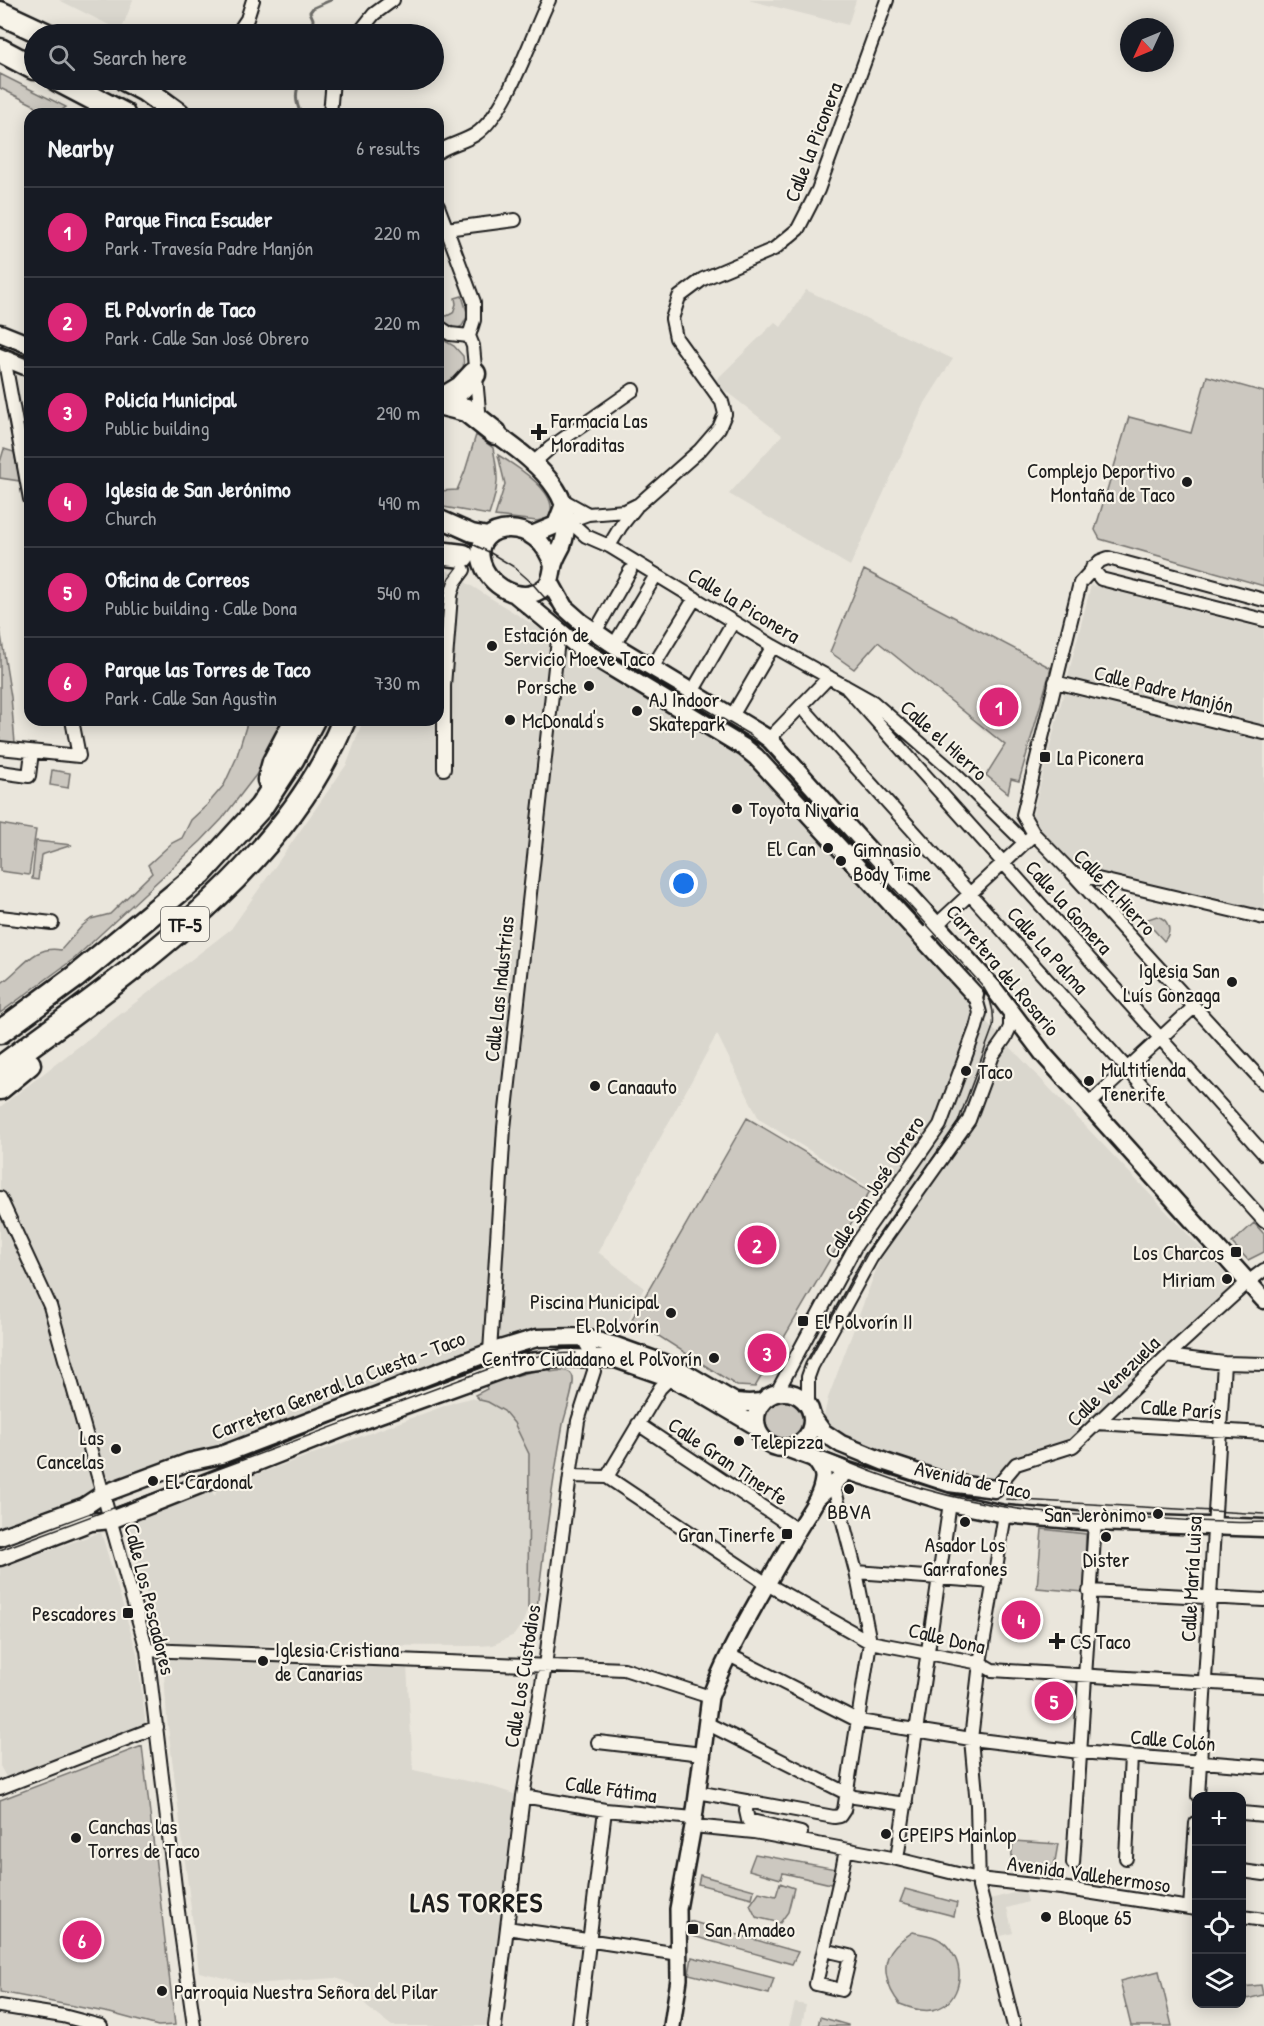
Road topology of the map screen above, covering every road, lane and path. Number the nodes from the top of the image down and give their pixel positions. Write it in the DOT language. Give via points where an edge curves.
graph roads {
  1 [pos="253,0"];
  2 [pos="393,0"];
  3 [pos="549,0"];
  4 [pos="887,0"];
  5 [pos="0,13"];
  6 [pos="24,24"];
  7 [pos="244,24"];
  8 [pos="366,24"];
  9 [pos="0,50"];
  10 [pos="24,63"];
  11 [pos="77,90"];
  12 [pos="145,90"];
  13 [pos="332,90"];
  14 [pos="112,108"];
  15 [pos="170,108"];
  16 [pos="331,108"];
  17 [pos="444,149"];
  18 [pos="515,220"];
  19 [pos="444,224"];
  20 [pos="446,229"];
  21 [pos="444,330"];
  22 [pos="0,333"];
  23 [pos="469,336"];
  24 [pos="24,343"];
  25 [pos="2,357"];
  26 [pos="24,366"];
  27 [pos="474,374"];
  28 [pos="633,390"];
  29 [pos="444,399"];
  30 [pos="444,404"];
  31 [pos="444,416"];
  32 [pos="488,425"];
  33 [pos="532,464"];
  34 [pos="24,469"];
  35 [pos="639,504"];
  36 [pos="588,514"];
  37 [pos="563,516"];
  38 [pos="444,521"];
  39 [pos="532,535"];
  40 [pos="488,536"];
  41 [pos="609,546"];
  42 [pos="444,548"];
  43 [pos="444,555"];
  44 [pos="470,564"];
  45 [pos="1092,568"];
  46 [pos="630,571"];
  47 [pos="551,574"];
  48 [pos="656,575"];
  49 [pos="515,594"];
  50 [pos="695,598"];
  51 [pos="1264,600"];
  52 [pos="1264,620"];
  53 [pos="733,622"];
  54 [pos="559,631"];
  55 [pos="595,632"];
  56 [pos="614,645"];
  57 [pos="773,646"];
  58 [pos="652,668"];
  59 [pos="829,677"];
  60 [pos="1055,682"];
  61 [pos="845,686"];
  62 [pos="692,692"];
  63 [pos="801,706"];
  64 [pos="732,716"];
  65 [pos="73,726"];
  66 [pos="293,726"];
  67 [pos="310,726"];
  68 [pos="342,726"];
  69 [pos="351,726"];
  70 [pos="1264,733"];
  71 [pos="769,739"];
  72 [pos="915,739"];
  73 [pos="334,745"];
  74 [pos="899,746"];
  75 [pos="0,748"];
  76 [pos="32,752"];
  77 [pos="444,770"];
  78 [pos="0,772"];
  79 [pos="261,807"];
  80 [pos="1023,815"];
  81 [pos="998,816"];
  82 [pos="1030,838"];
  83 [pos="1004,863"];
  84 [pos="1072,873"];
  85 [pos="971,894"];
  86 [pos="0,917"];
  87 [pos="1264,918"];
  88 [pos="52,923"];
  89 [pos="937,925"];
  90 [pos="918,934"];
  91 [pos="975,995"];
  92 [pos="1194,1007"];
  93 [pos="1010,1012"];
  94 [pos="0,1032"];
  95 [pos="46,1034"];
  96 [pos="1161,1038"];
  97 [pos="0,1068"];
  98 [pos="1128,1068"];
  99 [pos="1264,1083"];
  100 [pos="0,1088"];
  101 [pos="1089,1105"];
  102 [pos="1264,1154"];
  103 [pos="0,1198"];
  104 [pos="1264,1221"];
  105 [pos="1264,1270"];
  106 [pos="1248,1282"];
  107 [pos="1264,1300"];
  108 [pos="582,1337"];
  109 [pos="490,1352"];
  110 [pos="1167,1356"];
  111 [pos="594,1358"];
  112 [pos="1224,1363"];
  113 [pos="1264,1364"];
  114 [pos="670,1378"];
  115 [pos="718,1392"];
  116 [pos="777,1392"];
  117 [pos="761,1402"];
  118 [pos="810,1411"];
  119 [pos="1096,1423"];
  120 [pos="638,1424"];
  121 [pos="756,1426"];
  122 [pos="1220,1431"];
  123 [pos="1264,1433"];
  124 [pos="786,1448"];
  125 [pos="814,1459"];
  126 [pos="848,1472"];
  127 [pos="570,1476"];
  128 [pos="607,1477"];
  129 [pos="833,1483"];
  130 [pos="994,1489"];
  131 [pos="103,1494"];
  132 [pos="817,1499"];
  133 [pos="950,1503"];
  134 [pos="1005,1514"];
  135 [pos="111,1520"];
  136 [pos="1095,1522"];
  137 [pos="1214,1528"];
  138 [pos="1264,1528"];
  139 [pos="797,1530"];
  140 [pos="0,1537"];
  141 [pos="0,1557"];
  142 [pos="856,1572"];
  143 [pos="940,1578"];
  144 [pos="994,1582"];
  145 [pos="767,1584"];
  146 [pos="1089,1591"];
  147 [pos="1209,1598"];
  148 [pos="1264,1600"];
  149 [pos="870,1642"];
  150 [pos="147,1650"];
  151 [pos="928,1652"];
  152 [pos="729,1655"];
  153 [pos="980,1663"];
  154 [pos="545,1666"];
  155 [pos="1084,1676"];
  156 [pos="1205,1682"];
  157 [pos="1264,1686"];
  158 [pos="710,1697"];
  159 [pos="859,1721"];
  160 [pos="706,1723"];
  161 [pos="157,1727"];
  162 [pos="916,1731"];
  163 [pos="971,1739"];
  164 [pos="598,1742"];
  165 [pos="1080,1752"];
  166 [pos="702,1754"];
  167 [pos="1131,1756"];
  168 [pos="1199,1761"];
  169 [pos="1264,1767"];
  170 [pos="0,1788"];
  171 [pos="697,1792"];
  172 [pos="1198,1792"];
  173 [pos="847,1793"];
  174 [pos="523,1796"];
  175 [pos="747,1801"];
  176 [pos="906,1804"];
  177 [pos="605,1810"];
  178 [pos="1246,1813"];
  179 [pos="1264,1815"];
  180 [pos="693,1822"];
  181 [pos="805,1841"];
  182 [pos="846,1850"];
  183 [pos="1126,1858"];
  184 [pos="897,1859"];
  185 [pos="1073,1863"];
  186 [pos="1246,1872"];
  187 [pos="1264,1874"];
  188 [pos="978,1879"];
  189 [pos="1192,1908"];
  190 [pos="1246,1918"];
  191 [pos="1264,1920"];
  192 [pos="507,1928"];
  193 [pos="590,1941"];
  194 [pos="824,1950"];
  195 [pos="679,1954"];
  196 [pos="0,2006"];
  197 [pos="63,2021"];
  198 [pos="101,2026"];
  199 [pos="194,2026"];
  200 [pos="495,2026"];
  201 [pos="579,2026"];
  202 [pos="672,2026"];
  203 [pos="1014,2026"];
  1 -- 7 [label="street"];
  2 -- 8 [label="street"];
  3 -- 17 [label="street" via="490,121 476,134"];
  4 -- 35 [label="street, Calle la Piconera" via="818,190 798,229 774,249 703,279 679,297 672,319 676,338 722,402 725,414 719,428 700,450"];
  5 -- 6 [label="highway"];
  9 -- 10 [label="highway"];
  11 -- 14 [label="highway"];
  12 -- 15 [label="highway"];
  13 -- 16 [label="street"];
  18 -- 20 [label="street"];
  19 -- 20 [label="street"];
  20 -- 23 [label="street" via="474,302"];
  21 -- 23 [label="street"];
  22 -- 24 [label="main road"];
  23 -- 27 [label="street"];
  25 -- 26 [label="main road"];
  25 -- 34 [label="street"];
  27 -- 29 [label="highway"];
  27 -- 32 [label="street"];
  28 -- 33 [label="street"];
  30 -- 32 [label="highway" via="466,410"];
  31 -- 32 [label="highway"];
  32 -- 33 [label="main road"];
  33 -- 37 [label="main road" via="551,482"];
  35 -- 36 [label="street, Calle la Piconera" via="625,511"];
  35 -- 41 [label="street, Calle la Piconera"];
  36 -- 37 [label="street, Calle la Piconera"];
  36 -- 37 [label="street"];
  37 -- 39 [label="main road"];
  37 -- 41 [label="street, Calle la Piconera" via="586,536"];
  37 -- 47 [label="main road"];
  38 -- 40 [label="main road"];
  39 -- 40 [label="main road" via="508,529"];
  39 -- 47 [label="main road" via="546,548"];
  40 -- 44 [label="main road"];
  41 -- 48 [label="street, Calle la Piconera"];
  42 -- 44 [label="main road"];
  43 -- 44 [label="highway"];
  44 -- 49 [label="main road"];
  44 -- 77 [label="street" via="455,582 451,595 444,686"];
  45 -- 51 [label="street" via="1108,558"];
  45 -- 52 [label="street" via="1101,579"];
  45 -- 60 [label="street" via="1080,583"];
  46 -- 55 [label="street"];
  47 -- 49 [label="main road" via="539,591"];
  47 -- 55 [label="main road, Carretera del Rosario" via="564,607"];
  48 -- 50 [label="street, Calle la Piconera"];
  48 -- 56 [label="street"];
  49 -- 54 [label="main road, Carretera del Rosario"];
  50 -- 53 [label="street, Calle la Piconera"];
  50 -- 58 [label="street"];
  53 -- 57 [label="street, Calle la Piconera"];
  53 -- 62 [label="street"];
  54 -- 90 [label="main road, Carretera del Rosario" via="581,649 756,757"];
  54 -- 109 [label="street, Calle Las Industrias" via="504,1128"];
  55 -- 56 [label="main road, Carretera del Rosario"];
  56 -- 58 [label="main road, Carretera del Rosario"];
  57 -- 59 [label="street, Calle la Piconera"];
  57 -- 64 [label="street"];
  58 -- 62 [label="main road, Carretera del Rosario"];
  59 -- 61 [label="street, Calle el Hierro"];
  59 -- 63 [label="street"];
  60 -- 70 [label="street, Calle Padre Manjón"];
  60 -- 80 [label="street"];
  61 -- 72 [label="street, Calle el Hierro" via="873,702"];
  61 -- 74 [label="street, Calle la Gomera"];
  62 -- 64 [label="main road, Carretera del Rosario"];
  63 -- 71 [label="street"];
  63 -- 85 [label="street, Calle La Palma"];
  64 -- 71 [label="main road, Carretera del Rosario"];
  65 -- 76 [label="street" via="79,756"];
  66 -- 79 [label="highway" via="274,762"];
  67 -- 79 [label="highway, TF-5"];
  68 -- 73 [label="highway, TF-5"];
  69 -- 73 [label="highway"];
  71 -- 89 [label="main road, Carretera del Rosario"];
  72 -- 74 [label="street" via="908,738"];
  72 -- 81 [label="street, Calle el Hierro"];
  73 -- 95 [label="highway, TF-5" via="305,794 254,860 158,949"];
  74 -- 83 [label="street, Calle la Gomera"];
  75 -- 76 [label="street"];
  76 -- 78 [label="street" via="29,776"];
  79 -- 94 [label="highway, TF-5" via="201,873 75,977"];
  80 -- 81 [label="street"];
  80 -- 82 [label="street"];
  81 -- 82 [label="street, Calle el Hierro"];
  82 -- 83 [label="street"];
  82 -- 84 [label="street, Calle El Hierro"];
  83 -- 85 [label="street"];
  83 -- 96 [label="street, Calle la Gomera"];
  84 -- 87 [label="street"];
  84 -- 92 [label="street, Calle El Hierro"];
  85 -- 89 [label="street"];
  85 -- 98 [label="street, Calle La Palma"];
  86 -- 88 [label="street"];
  89 -- 90 [label="street"];
  89 -- 93 [label="main road, Carretera del Rosario"];
  90 -- 91 [label="main road, Carretera del Rosario"];
  91 -- 116 [label="street, Calle San José Obrero" via="980,1013 976,1028 940,1125 856,1245"];
  92 -- 96 [label="street"];
  92 -- 99 [label="street, Calle El Hierro"];
  93 -- 101 [label="main road, Carretera del Rosario"];
  93 -- 118 [label="street, Calle San José Obrero" via="1010,1027 993,1055 969,1119 871,1258 812,1366 808,1377"];
  95 -- 97 [label="highway, TF-5"];
  95 -- 100 [label="highway" via="33,1060"];
  96 -- 98 [label="street"];
  96 -- 102 [label="street, Calle la Gomera"];
  98 -- 101 [label="street"];
  98 -- 104 [label="street, Calle La Palma"];
  101 -- 106 [label="main road, Carretera del Rosario"];
  103 -- 131 [label="street, Calle Los Pescadores" via="50,1306"];
  105 -- 106 [label="street, Calle Venezuela"];
  106 -- 107 [label="main road, Carretera del Rosario"];
  106 -- 110 [label="street, Calle Venezuela"];
  108 -- 109 [label="main road, Carretera General La Cuesta - Taco" via="537,1338"];
  108 -- 111 [label="street"];
  108 -- 115 [label="main road, Carretera General La Cuesta - Taco" via="677,1368"];
  109 -- 131 [label="main road, Carretera General La Cuesta - Taco" via="220,1455 189,1461"];
  110 -- 112 [label="street"];
  110 -- 119 [label="street, Calle Venezuela"];
  111 -- 114 [label="main road, Carretera General La Cuesta - Taco" via="616,1359"];
  111 -- 115 [label="main road" via="610,1353 628,1357"];
  111 -- 127 [label="street, Calle Los Custodios" via="594,1371 578,1421"];
  111 -- 135 [label="main road, Carretera General La Cuesta - Taco" via="521,1364 377,1415"];
  112 -- 113 [label="street"];
  112 -- 122 [label="street, Calle María Luisa"];
  114 -- 120 [label="street"];
  114 -- 121 [label="main road, Carretera General La Cuesta - Taco"];
  115 -- 117 [label="main road, Carretera General La Cuesta - Taco" via="735,1402"];
  116 -- 117 [label="main road"];
  116 -- 118 [label="main road" via="794,1393"];
  117 -- 121 [label="main road"];
  118 -- 124 [label="main road" via="812,1426 806,1438"];
  118 -- 130 [label="main road, Avenida de Taco" via="823,1432 859,1452 949,1483"];
  119 -- 122 [label="street, Calle París"];
  119 -- 130 [label="street, Calle Venezuela" via="1073,1446 1016,1464"];
  120 -- 128 [label="street"];
  120 -- 139 [label="street, Calle Gran Tinerfe"];
  121 -- 124 [label="main road" via="765,1441"];
  122 -- 123 [label="street, Calle París"];
  122 -- 137 [label="street, Calle María Luisa"];
  124 -- 125 [label="main road, Avenida de Taco"];
  125 -- 126 [label="main road, Avenida de Taco"];
  125 -- 132 [label="street" via="823,1479"];
  126 -- 129 [label="street"];
  126 -- 133 [label="main road, Avenida de Taco"];
  127 -- 128 [label="street"];
  127 -- 154 [label="street, Calle Los Custodios"];
  128 -- 145 [label="street, Calle Dona"];
  129 -- 132 [label="street"];
  129 -- 142 [label="street"];
  131 -- 135 [label="street, Calle Los Pescadores"];
  131 -- 140 [label="main road, Carretera General La Cuesta - Taco" via="85,1506"];
  132 -- 139 [label="street"];
  133 -- 134 [label="main road, Avenida de Taco"];
  133 -- 143 [label="street"];
  134 -- 136 [label="main road, Avenida de Taco"];
  134 -- 144 [label="street"];
  135 -- 141 [label="main road, Carretera General La Cuesta - Taco" via="92,1522"];
  135 -- 150 [label="street, Calle Los Pescadores"];
  136 -- 137 [label="main road, Avenida de Taco"];
  136 -- 146 [label="street"];
  137 -- 138 [label="main road, Avenida de Taco"];
  137 -- 147 [label="street, Calle María Luisa"];
  139 -- 145 [label="street"];
  142 -- 143 [label="street"];
  142 -- 149 [label="street"];
  143 -- 144 [label="street"];
  143 -- 151 [label="street"];
  144 -- 153 [label="street"];
  145 -- 149 [label="street, Calle Dona"];
  145 -- 152 [label="street"];
  146 -- 147 [label="street"];
  146 -- 155 [label="street"];
  147 -- 148 [label="street"];
  147 -- 156 [label="street, Calle María Luisa"];
  149 -- 151 [label="street, Calle Dona"];
  149 -- 159 [label="street"];
  150 -- 154 [label="street"];
  150 -- 161 [label="street, Calle Los Pescadores"];
  151 -- 153 [label="street, Calle Dona"];
  151 -- 162 [label="street"];
  152 -- 158 [label="street"];
  152 -- 159 [label="street, Calle Colón"];
  153 -- 155 [label="street, Calle Dona" via="992,1670"];
  153 -- 163 [label="street"];
  154 -- 158 [label="street" via="624,1669"];
  154 -- 174 [label="street, Calle Los Custodios"];
  155 -- 156 [label="street, Calle Dona"];
  155 -- 165 [label="street"];
  156 -- 157 [label="street, Calle Dona"];
  156 -- 168 [label="street, Calle María Luisa"];
  158 -- 160 [label="street"];
  159 -- 162 [label="street, Calle Colón"];
  159 -- 173 [label="street"];
  160 -- 166 [label="street"];
  160 -- 173 [label="street"];
  161 -- 170 [label="street"];
  161 -- 199 [label="street, Calle Los Pescadores"];
  162 -- 163 [label="street, Calle Colón"];
  162 -- 176 [label="street"];
  163 -- 165 [label="street, Calle Colón"];
  163 -- 188 [label="street"];
  164 -- 166 [label="street"];
  165 -- 167 [label="street, Calle Colón"];
  165 -- 185 [label="street"];
  166 -- 171 [label="street"];
  167 -- 168 [label="street, Calle Colón"];
  167 -- 183 [label="street"];
  168 -- 169 [label="street, Calle Colón"];
  168 -- 172 [label="street, Calle María Luisa"];
  171 -- 175 [label="street"];
  171 -- 180 [label="street"];
  173 -- 175 [label="street" via="844,1810 834,1817"];
  173 -- 176 [label="street"];
  174 -- 177 [label="street, Calle Fátima"];
  174 -- 192 [label="street, Calle Los Custodios"];
  175 -- 181 [label="street" via="748,1820 803,1833"];
  176 -- 184 [label="street"];
  177 -- 180 [label="street, Calle Fátima"];
  177 -- 193 [label="street"];
  178 -- 179 [label="street"];
  180 -- 181 [label="street, Avenida Vallehermoso"];
  180 -- 195 [label="street" via="678,1909"];
  181 -- 182 [label="street, Avenida Vallehermoso"];
  182 -- 184 [label="street, Avenida Vallehermoso"];
  182 -- 194 [label="street"];
  184 -- 188 [label="street, Avenida Vallehermoso"];
  186 -- 187 [label="street"];
  188 -- 189 [label="street, Avenida Vallehermoso"];
  188 -- 203 [label="street"];
  190 -- 191 [label="street"];
  192 -- 193 [label="street"];
  192 -- 200 [label="street, Calle Los Custodios"];
  193 -- 195 [label="street"];
  193 -- 201 [label="street"];
  195 -- 202 [label="street"];
  196 -- 197 [label="street"];
  197 -- 198 [label="street"];
}
